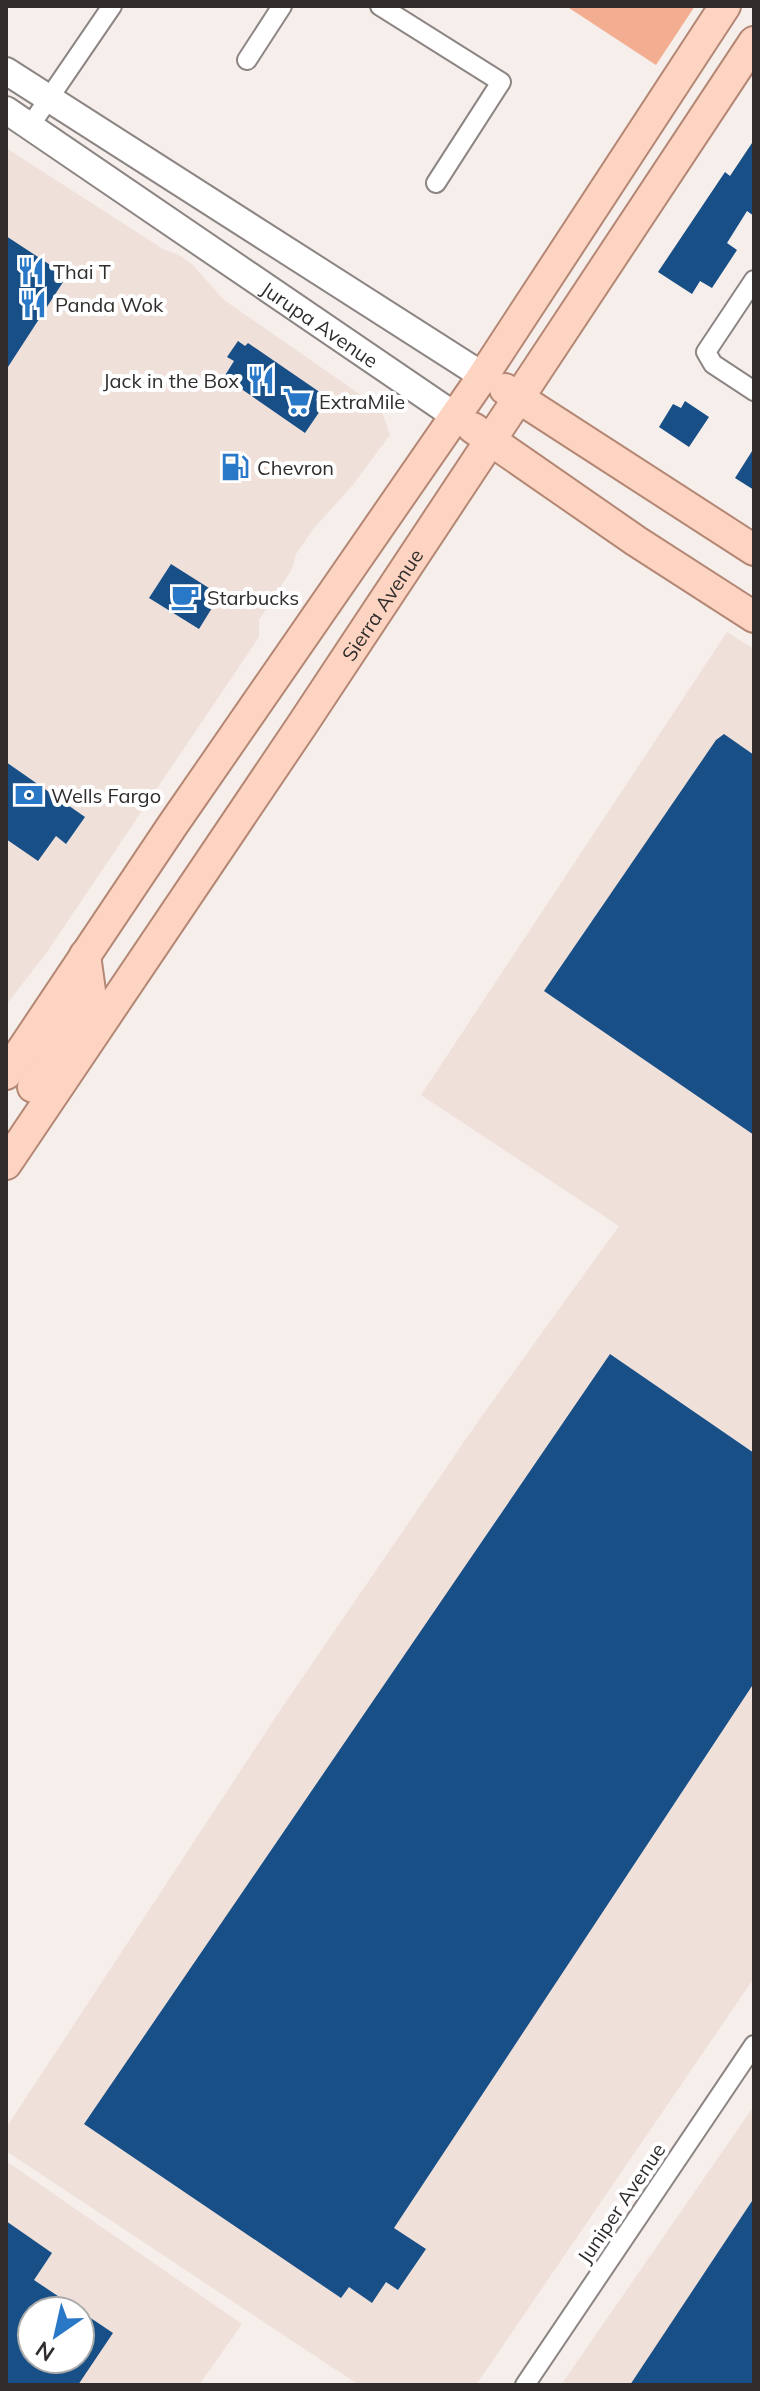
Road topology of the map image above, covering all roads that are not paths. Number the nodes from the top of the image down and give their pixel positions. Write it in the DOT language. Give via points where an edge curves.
graph roads {
  1 [pos="112,6"];
  2 [pos="282,6"];
  3 [pos="380,6"];
  4 [pos="725,6"];
  5 [pos="754,42"];
  6 [pos="247,60"];
  7 [pos="6,71"];
  8 [pos="49,99"];
  9 [pos="6,110"];
  10 [pos="30,126"];
  11 [pos="436,183"];
  12 [pos="754,280"];
  13 [pos="483,376"];
  14 [pos="754,391"];
  15 [pos="520,397"];
  16 [pos="455,416"];
  17 [pos="489,440"];
  18 [pos="754,550"];
  19 [pos="754,617"];
  20 [pos="85,955"];
  21 [pos="6,1074"];
  22 [pos="6,1129"];
  23 [pos="6,1164"];
  24 [pos="754,2045"];
  25 [pos="525,2385"];
  1 -- 8 [label="street"];
  2 -- 6 [label="street"];
  3 -- 11 [label="street" via="501,82"];
  4 -- 13 [label="main road"];
  5 -- 15 [label="main road, Sierra Avenue"];
  7 -- 8 [label="main road, Jurupa Avenue"];
  8 -- 10 [label="street"];
  8 -- 13 [label="main road, Jurupa Avenue"];
  9 -- 10 [label="main road, Jurupa Avenue"];
  10 -- 16 [label="main road, Jurupa Avenue"];
  12 -- 14 [label="street" via="706,352 713,364"];
  13 -- 15 [label="main road, Jurupa Avenue"];
  13 -- 16 [label="main road"];
  15 -- 17 [label="main road, Sierra Avenue"];
  15 -- 18 [label="main road, Jurupa Avenue"];
  16 -- 17 [label="main road, Jurupa Avenue"];
  16 -- 20 [label="main road"];
  17 -- 19 [label="main road, Jurupa Avenue"];
  17 -- 23 [label="main road, Sierra Avenue"];
  20 -- 21 [label="main road"];
  20 -- 22 [label="main road" via="90,991 84,1008"];
  24 -- 25 [label="street, Juniper Avenue"];
}
